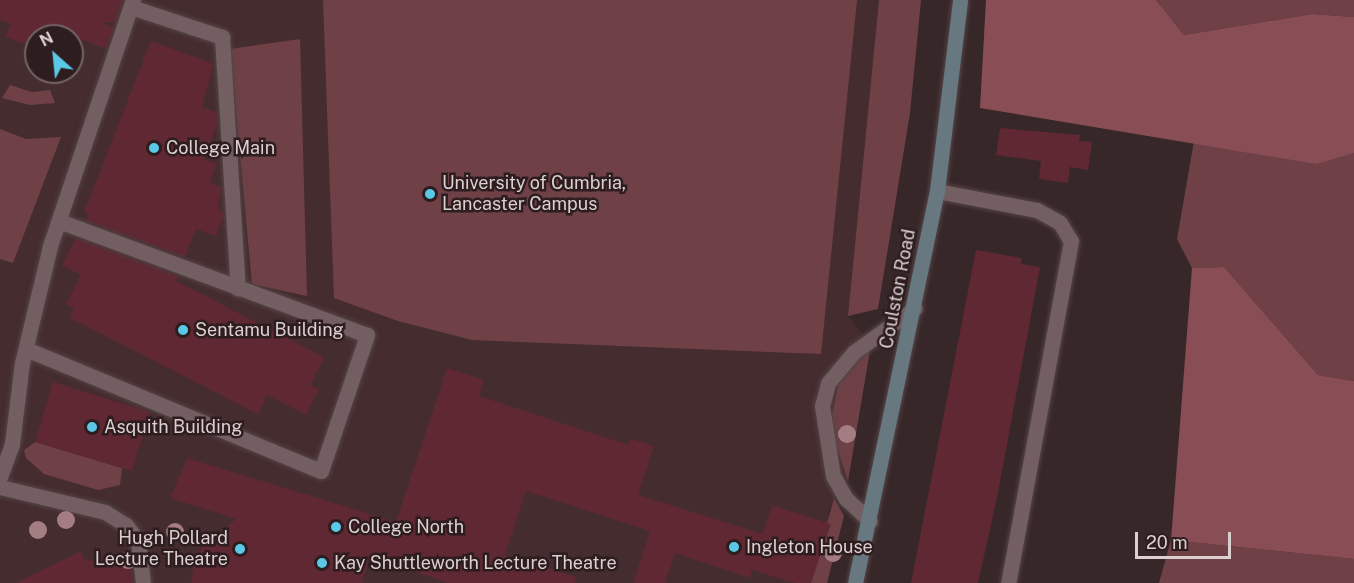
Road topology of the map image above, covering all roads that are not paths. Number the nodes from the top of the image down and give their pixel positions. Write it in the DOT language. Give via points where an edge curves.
graph roads {
  1 [pos="960,0"];
  2 [pos="132,3"];
  3 [pos="937,191"];
  4 [pos="58,221"];
  5 [pos="238,288"];
  6 [pos="915,308"];
  7 [pos="26,349"];
  8 [pos="0,477"];
  9 [pos="0,487"];
  10 [pos="870,521"];
  11 [pos="143,583"];
  12 [pos="855,583"];
  13 [pos="1008,583"];
  1 -- 3 [label="street, Coulston Road"];
  2 -- 4 [label="street"];
  2 -- 5 [label="street" via="222,37"];
  3 -- 6 [label="street, Coulston Road"];
  3 -- 13 [label="street" via="1037,210 1060,224 1071,241"];
  4 -- 5 [label="street"];
  4 -- 7 [label="street"];
  5 -- 7 [label="street" via="367,335 321,471"];
  6 -- 10 [label="street, Coulston Road"];
  6 -- 10 [label="street" via="854,352 828,383 822,406 833,476 846,499"];
  7 -- 8 [label="street" via="12,444"];
  9 -- 11 [label="street" via="105,512 126,525 138,541"];
  10 -- 12 [label="street, Coulston Road"];
}
